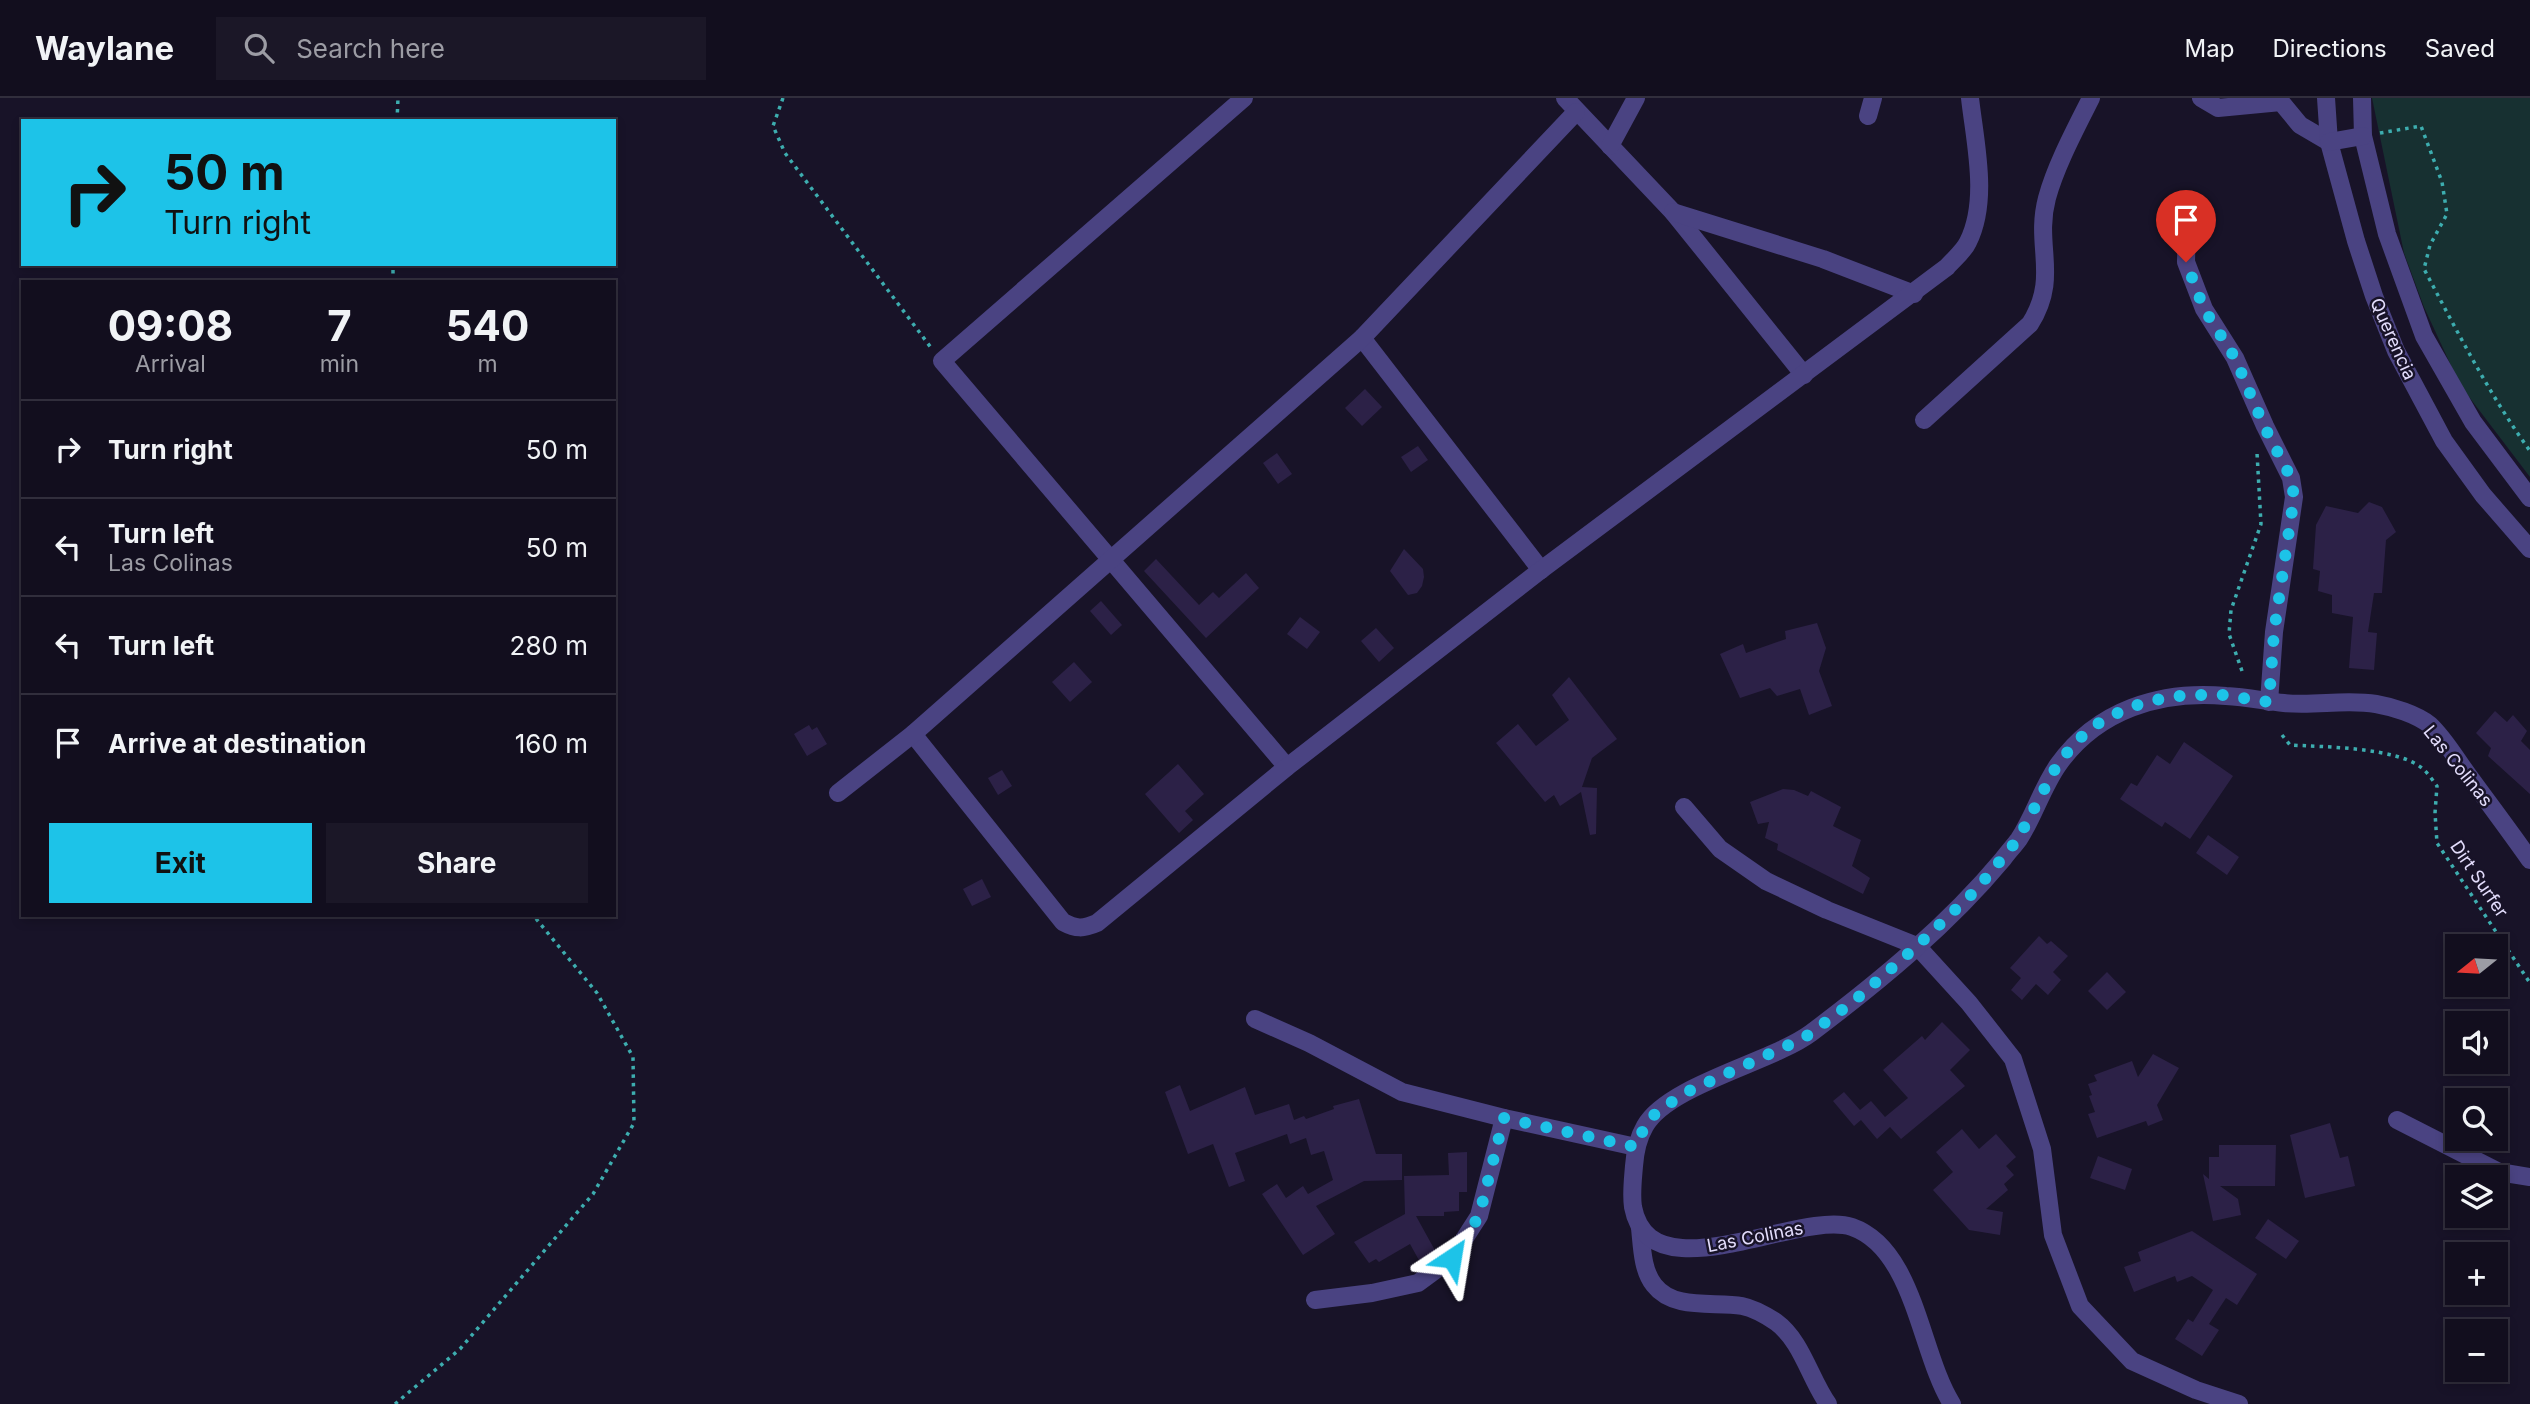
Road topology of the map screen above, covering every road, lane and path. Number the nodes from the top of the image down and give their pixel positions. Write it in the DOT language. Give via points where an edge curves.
graph roads {
  1 [pos="398,98"];
  2 [pos="783,98"];
  3 [pos="1244,98"];
  4 [pos="1636,98"];
  5 [pos="1874,98"];
  6 [pos="1970,98"];
  7 [pos="2091,98"];
  8 [pos="2201,98"];
  9 [pos="2326,98"];
  10 [pos="2362,98"];
  11 [pos="1570,105"];
  12 [pos="1868,116"];
  13 [pos="397,119"];
  14 [pos="2363,136"];
  15 [pos="2329,142"];
  16 [pos="1610,146"];
  17 [pos="1672,212"];
  18 [pos="2187,222"];
  19 [pos="1914,294"];
  20 [pos="1362,338"];
  21 [pos="942,361"];
  22 [pos="1804,374"];
  23 [pos="1924,420"];
  24 [pos="2264,426"];
  25 [pos="2530,451"];
  26 [pos="2530,498"];
  27 [pos="2530,549"];
  28 [pos="1110,560"];
  29 [pos="1541,570"];
  30 [pos="2242,671"];
  31 [pos="2269,702"];
  32 [pos="913,734"];
  33 [pos="2283,735"];
  34 [pos="1287,766"];
  35 [pos="838,793"];
  36 [pos="1684,807"];
  37 [pos="2530,860"];
  38 [pos="535,917"];
  39 [pos="1917,946"];
  40 [pos="2530,982"];
  41 [pos="1255,1019"];
  42 [pos="1504,1118"];
  43 [pos="2397,1120"];
  44 [pos="1636,1147"];
  45 [pos="2530,1177"];
  46 [pos="1640,1228"];
  47 [pos="1315,1300"];
  48 [pos="395,1404"];
  49 [pos="1828,1404"];
  50 [pos="1952,1404"];
  51 [pos="2239,1404"];
  1 -- 13 [label="path"];
  2 -- 21 [label="path" via="773,126 785,153"];
  3 -- 21 [label="street"];
  4 -- 16 [label="street"];
  5 -- 12 [label="street"];
  6 -- 19 [label="street" via="1978,216 1967,245"];
  7 -- 23 [label="street" via="2047,198 2045,290 2040,307 2030,324"];
  8 -- 15 [label="street" via="2218,108 2281,102 2300,125"];
  9 -- 15 [label="street, Querencia"];
  10 -- 14 [label="street, Querencia"];
  11 -- 16 [label="street"];
  11 -- 20 [label="street"];
  14 -- 15 [label="street"];
  14 -- 25 [label="path" via="2421,126 2442,182 2447,214 2430,245 2424,269"];
  14 -- 26 [label="street, Querencia" via="2386,234 2424,336 2473,422"];
  15 -- 27 [label="street, Querencia" via="2370,285 2402,363 2444,441"];
  16 -- 17 [label="street"];
  17 -- 19 [label="street" via="1823,259"];
  17 -- 22 [label="street"];
  18 -- 24 [label="street" via="2186,262 2204,309 2235,358"];
  19 -- 22 [label="street"];
  20 -- 28 [label="street"];
  20 -- 29 [label="street"];
  21 -- 28 [label="street"];
  22 -- 29 [label="street"];
  24 -- 30 [label="path" via="2257,439 2256,471 2261,524 2231,610 2229,634"];
  24 -- 31 [label="street" via="2291,478 2294,497 2274,632"];
  28 -- 32 [label="street"];
  28 -- 34 [label="street"];
  29 -- 34 [label="street"];
  31 -- 37 [label="street, Las Colinas" via="2378,704 2430,725"];
  31 -- 39 [label="street, Las Colinas" via="2185,695 2127,708 2099,723 2075,742 2055,769 2018,839 1976,890"];
  32 -- 34 [label="street" via="1063,922 1075,928 1085,928 1110,914"];
  32 -- 35 [label="street"];
  33 -- 40 [label="path, Dirt Surfer" via="2290,745 2372,751 2423,769 2437,786 2437,843"];
  36 -- 39 [label="street" via="1720,849 1766,881"];
  38 -- 48 [label="path" via="597,993 632,1056 634,1123 593,1194 460,1349"];
  39 -- 44 [label="street, Las Colinas" via="1804,1038 1691,1090 1659,1110 1646,1123"];
  39 -- 51 [label="street" via="2013,1059 2042,1149 2053,1235 2080,1306 2132,1361"];
  41 -- 42 [label="street" via="1402,1092"];
  42 -- 44 [label="street"];
  42 -- 47 [label="street" via="1479,1216 1452,1258 1418,1283"];
  43 -- 45 [label="street" via="2499,1172"];
  44 -- 46 [label="street, Las Colinas" via="1633,1205"];
  46 -- 49 [label="street" via="1643,1258 1654,1285 1669,1297 1691,1303 1745,1306 1778,1324 1798,1348"];
  46 -- 50 [label="street, Las Colinas" via="1650,1238 1687,1248 1717,1247 1826,1224 1850,1226 1868,1235 1900,1273 1940,1385"];
}
